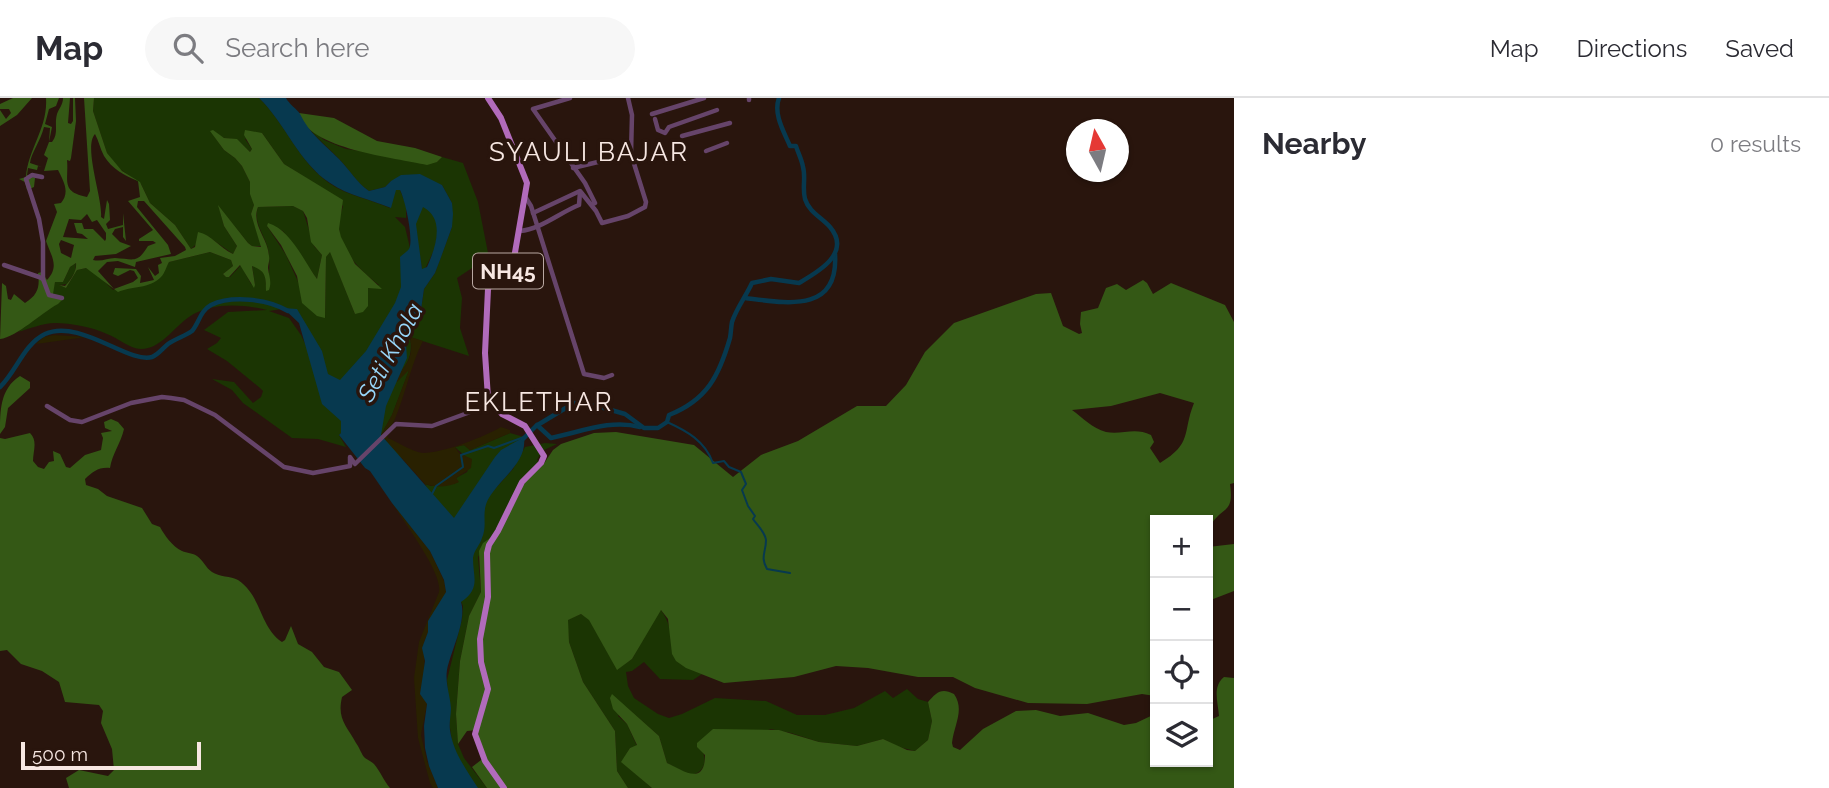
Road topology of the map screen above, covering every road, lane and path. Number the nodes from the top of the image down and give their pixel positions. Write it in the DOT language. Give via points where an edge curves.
graph roads {
  1 [pos="488,98"];
  2 [pos="570,98"];
  3 [pos="628,98"];
  4 [pos="704,98"];
  5 [pos="717,110"];
  6 [pos="730,123"];
  7 [pos="682,136"];
  8 [pos="727,143"];
  9 [pos="706,151"];
  10 [pos="631,154"];
  11 [pos="573,168"];
  12 [pos="42,177"];
  13 [pos="580,191"];
  14 [pos="526,198"];
  15 [pos="592,204"];
  16 [pos="533,213"];
  17 [pos="537,227"];
  18 [pos="520,231"];
  19 [pos="4,265"];
  20 [pos="43,279"];
  21 [pos="62,298"];
  22 [pos="612,375"];
  23 [pos="492,404"];
  24 [pos="47,406"];
  25 [pos="504,788"];
  1 -- 14 [label="main road, NH45" via="527,180"];
  2 -- 11 [label="street" via="533,109"];
  3 -- 10 [label="street"];
  4 -- 5 [label="street" via="653,117 658,130 665,133 669,127"];
  6 -- 7 [label="street"];
  8 -- 9 [label="street"];
  10 -- 11 [label="street"];
  10 -- 15 [label="street" via="645,207 602,223"];
  11 -- 15 [label="street" via="585,183"];
  12 -- 20 [label="street" via="26,179 43,242"];
  13 -- 15 [label="street"];
  13 -- 16 [label="street"];
  13 -- 17 [label="street" via="579,205"];
  14 -- 16 [label="street"];
  14 -- 18 [label="main road, NH45"];
  16 -- 17 [label="street"];
  17 -- 18 [label="street"];
  17 -- 22 [label="street" via="584,374"];
  18 -- 23 [label="main road, NH45" via="513,264 488,289 485,364"];
  19 -- 20 [label="street"];
  20 -- 21 [label="street" via="49,295"];
  23 -- 24 [label="street" via="432,426 399,423 354,464 350,457 350,466 322,473 289,469 215,415 184,400 156,397 131,402 82,422"];
  23 -- 25 [label="main road" via="525,426 543,452 543,461 522,482 486,553 488,597 480,639 488,689 475,734 485,761"];
}
